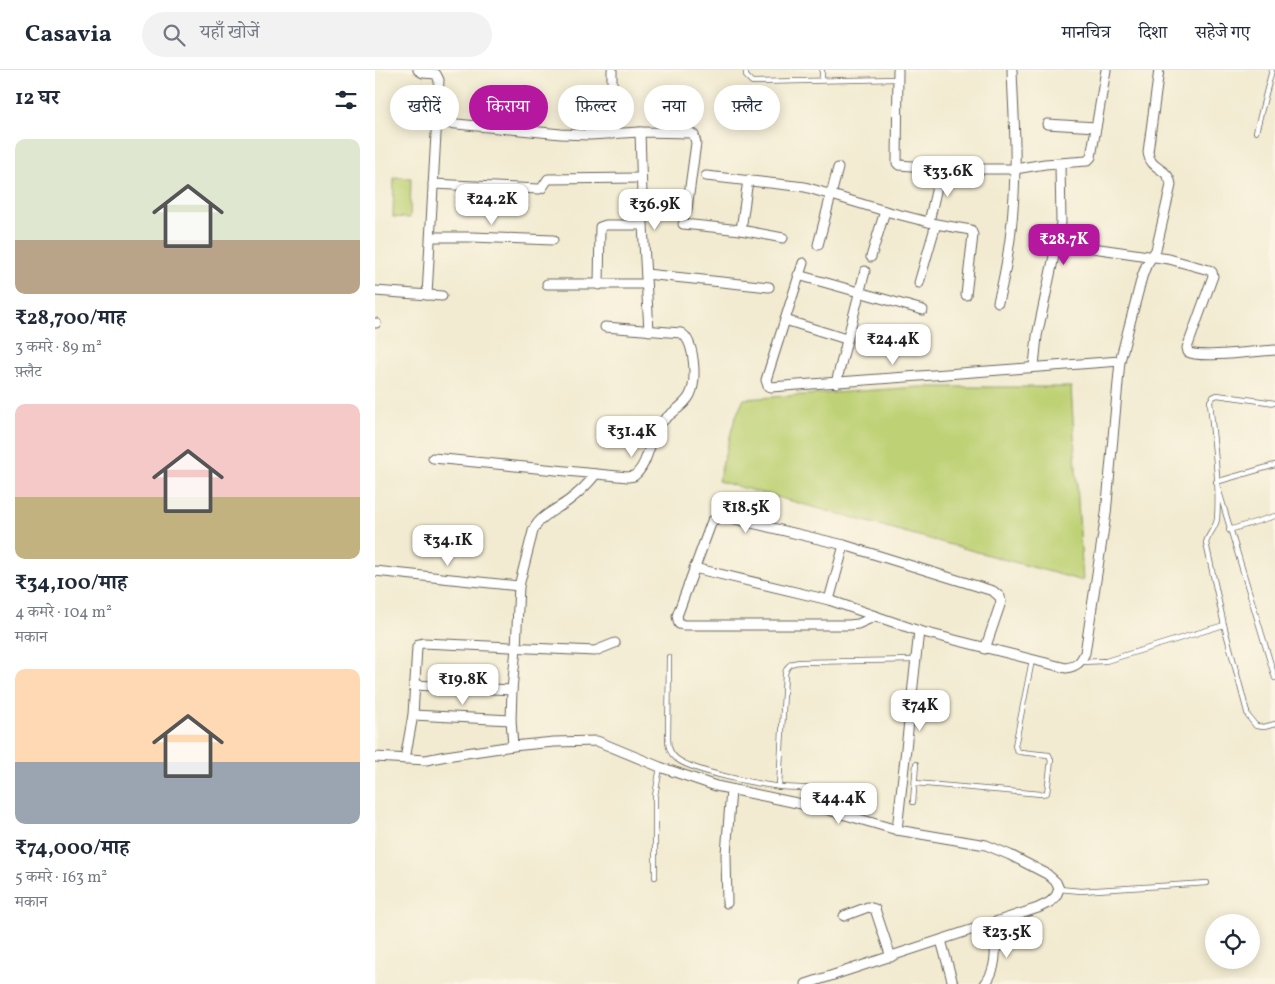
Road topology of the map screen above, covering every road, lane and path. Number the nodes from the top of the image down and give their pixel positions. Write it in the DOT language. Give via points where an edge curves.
graph roads {
  1 [pos="418,70"];
  2 [pos="612,70"];
  3 [pos="746,70"];
  4 [pos="822,70"];
  5 [pos="1012,70"];
  6 [pos="1106,70"];
  7 [pos="1159,70"];
  8 [pos="1272,70"];
  9 [pos="439,72"];
  10 [pos="898,74"];
  11 [pos="822,80"];
  12 [pos="439,85"];
  13 [pos="459,124"];
  14 [pos="1047,124"];
  15 [pos="1096,127"];
  16 [pos="436,130"];
  17 [pos="640,132"];
  18 [pos="1256,132"];
  19 [pos="612,134"];
  20 [pos="1060,164"];
  21 [pos="838,168"];
  22 [pos="941,169"];
  23 [pos="1015,169"];
  24 [pos="706,176"];
  25 [pos="641,178"];
  26 [pos="749,180"];
  27 [pos="433,184"];
  28 [pos="832,194"];
  29 [pos="687,208"];
  30 [pos="885,210"];
  31 [pos="932,223"];
  32 [pos="683,224"];
  33 [pos="643,226"];
  34 [pos="741,230"];
  35 [pos="431,237"];
  36 [pos="783,238"];
  37 [pos="553,240"];
  38 [pos="1058,243"];
  39 [pos="818,245"];
  40 [pos="871,257"];
  41 [pos="1151,258"];
  42 [pos="803,263"];
  43 [pos="865,271"];
  44 [pos="646,274"];
  45 [pos="798,276"];
  46 [pos="919,283"];
  47 [pos="547,284"];
  48 [pos="599,284"];
  49 [pos="647,284"];
  50 [pos="769,286"];
  51 [pos="375,291"];
  52 [pos="860,292"];
  53 [pos="427,295"];
  54 [pos="966,295"];
  55 [pos="442,296"];
  56 [pos="998,302"];
  57 [pos="923,310"];
  58 [pos="785,320"];
  59 [pos="605,327"];
  60 [pos="649,331"];
  61 [pos="847,340"];
  62 [pos="1275,350"];
  63 [pos="1120,361"];
  64 [pos="1034,366"];
  65 [pos="836,383"];
  66 [pos="1275,403"];
  67 [pos="433,458"];
  68 [pos="1275,465"];
  69 [pos="596,474"];
  70 [pos="1216,482"];
  71 [pos="1275,516"];
  72 [pos="1229,530"];
  73 [pos="843,545"];
  74 [pos="694,568"];
  75 [pos="375,571"];
  76 [pos="519,586"];
  77 [pos="829,600"];
  78 [pos="876,616"];
  79 [pos="1224,625"];
  80 [pos="919,631"];
  81 [pos="615,642"];
  82 [pos="516,648"];
  83 [pos="985,649"];
  84 [pos="669,657"];
  85 [pos="916,660"];
  86 [pos="1032,660"];
  87 [pos="1080,662"];
  88 [pos="1275,678"];
  89 [pos="414,685"];
  90 [pos="512,690"];
  91 [pos="413,714"];
  92 [pos="511,720"];
  93 [pos="1275,724"];
  94 [pos="513,746"];
  95 [pos="375,757"];
  96 [pos="405,759"];
  97 [pos="917,764"];
  98 [pos="660,767"];
  99 [pos="915,783"];
  100 [pos="779,787"];
  101 [pos="731,790"];
  102 [pos="913,802"];
  103 [pos="821,808"];
  104 [pos="897,830"];
  105 [pos="655,877"];
  106 [pos="1207,883"];
  107 [pos="1059,889"];
  108 [pos="727,903"];
  109 [pos="844,916"];
  110 [pos="994,924"];
  111 [pos="941,940"];
  112 [pos="891,957"];
  113 [pos="806,984"];
  114 [pos="953,984"];
  115 [pos="985,984"];
  1 -- 9 [label="street" via="423,73"];
  2 -- 19 [label="street"];
  3 -- 11 [label="lane" via="746,76 752,82"];
  4 -- 11 [label="lane"];
  5 -- 23 [label="street"];
  6 -- 15 [label="street"];
  7 -- 41 [label="street" via="1148,152 1152,164 1167,174 1171,185 1156,250"];
  8 -- 18 [label="lane"];
  9 -- 12 [label="street"];
  10 -- 11 [label="lane"];
  10 -- 22 [label="street" via="897,163"];
  13 -- 19 [label="street" via="561,134"];
  14 -- 15 [label="street"];
  15 -- 20 [label="street" via="1091,157 1087,161"];
  16 -- 27 [label="street"];
  17 -- 19 [label="street"];
  17 -- 25 [label="street"];
  17 -- 29 [label="street" via="694,135 696,143"];
  20 -- 23 [label="street"];
  20 -- 38 [label="street"];
  21 -- 28 [label="street"];
  22 -- 23 [label="street"];
  22 -- 31 [label="street"];
  23 -- 56 [label="street" via="1004,279"];
  24 -- 26 [label="street"];
  25 -- 27 [label="street" via="547,179 539,189"];
  25 -- 33 [label="street"];
  26 -- 28 [label="street"];
  26 -- 34 [label="street"];
  27 -- 35 [label="street"];
  28 -- 30 [label="street"];
  28 -- 39 [label="street"];
  30 -- 31 [label="street"];
  30 -- 40 [label="street"];
  31 -- 46 [label="street"];
  31 -- 54 [label="street" via="972,232"];
  32 -- 34 [label="street"];
  33 -- 44 [label="street"];
  33 -- 48 [label="street" via="600,227"];
  34 -- 36 [label="street"];
  35 -- 37 [label="street"];
  35 -- 53 [label="street"];
  38 -- 41 [label="street"];
  38 -- 64 [label="street" via="1040,320"];
  41 -- 62 [label="street" via="1169,259 1212,272 1187,348 1190,354"];
  41 -- 63 [label="street" via="1142,276"];
  42 -- 45 [label="street"];
  43 -- 52 [label="street"];
  44 -- 49 [label="street"];
  44 -- 50 [label="street"];
  45 -- 52 [label="street"];
  45 -- 58 [label="street"];
  47 -- 48 [label="street"];
  48 -- 49 [label="street"];
  49 -- 60 [label="street"];
  51 -- 53 [label="street"];
  52 -- 57 [label="street"];
  52 -- 61 [label="street"];
  53 -- 55 [label="street"];
  58 -- 61 [label="street"];
  58 -- 65 [label="street" via="766,380 768,386"];
  59 -- 60 [label="street"];
  60 -- 69 [label="street" via="681,333 689,340 694,381 691,394 657,428 634,476"];
  61 -- 65 [label="street"];
  63 -- 64 [label="street"];
  63 -- 87 [label="street" via="1106,514 1085,653"];
  64 -- 65 [label="street"];
  66 -- 70 [label="lane" via="1217,395 1210,401"];
  67 -- 69 [label="street"];
  68 -- 70 [label="lane"];
  69 -- 76 [label="street" via="569,500 536,523"];
  70 -- 72 [label="lane"];
  70 -- 79 [label="lane" via="1217,521 1206,543"];
  71 -- 72 [label="lane"];
  72 -- 88 [label="lane"];
  73 -- 74 [label="street" via="721,516 713,521"];
  73 -- 77 [label="street"];
  73 -- 83 [label="street" via="997,594 1001,602"];
  74 -- 77 [label="street"];
  74 -- 78 [label="street" via="677,616 679,624 849,625"];
  75 -- 76 [label="street"];
  76 -- 82 [label="street"];
  77 -- 78 [label="street"];
  78 -- 80 [label="street"];
  79 -- 87 [label="lane" via="1106,661"];
  79 -- 93 [label="lane" via="1248,716 1256,726"];
  80 -- 83 [label="street"];
  80 -- 85 [label="street"];
  81 -- 82 [label="street" via="595,651"];
  82 -- 89 [label="street" via="419,644"];
  82 -- 90 [label="street"];
  83 -- 86 [label="street"];
  84 -- 100 [label="lane" via="668,739 671,753 685,763 707,771"];
  85 -- 100 [label="lane" via="794,662 789,665 785,674"];
  85 -- 104 [label="street"];
  86 -- 87 [label="street" via="1066,668"];
  86 -- 99 [label="lane" via="1015,749 1049,755 1047,793"];
  89 -- 90 [label="street"];
  89 -- 91 [label="street"];
  90 -- 92 [label="street"];
  91 -- 92 [label="street"];
  91 -- 96 [label="street"];
  92 -- 94 [label="street"];
  94 -- 96 [label="street" via="426,760"];
  94 -- 98 [label="street" via="597,741"];
  95 -- 96 [label="street"];
  97 -- 99 [label="lane"];
  98 -- 101 [label="street"];
  98 -- 105 [label="lane" via="655,796"];
  99 -- 102 [label="lane"];
  100 -- 103 [label="lane" via="819,792"];
  101 -- 103 [label="street"];
  101 -- 108 [label="street" via="726,854"];
  103 -- 104 [label="street"];
  104 -- 107 [label="street" via="986,845 1047,874"];
  106 -- 107 [label="lane" via="1097,890"];
  107 -- 110 [label="street" via="1050,902"];
  109 -- 112 [label="street" via="868,907 875,909"];
  110 -- 111 [label="street"];
  110 -- 115 [label="street" via="996,952 993,970"];
  111 -- 112 [label="street"];
  111 -- 114 [label="street"];
  112 -- 113 [label="street"];
}
